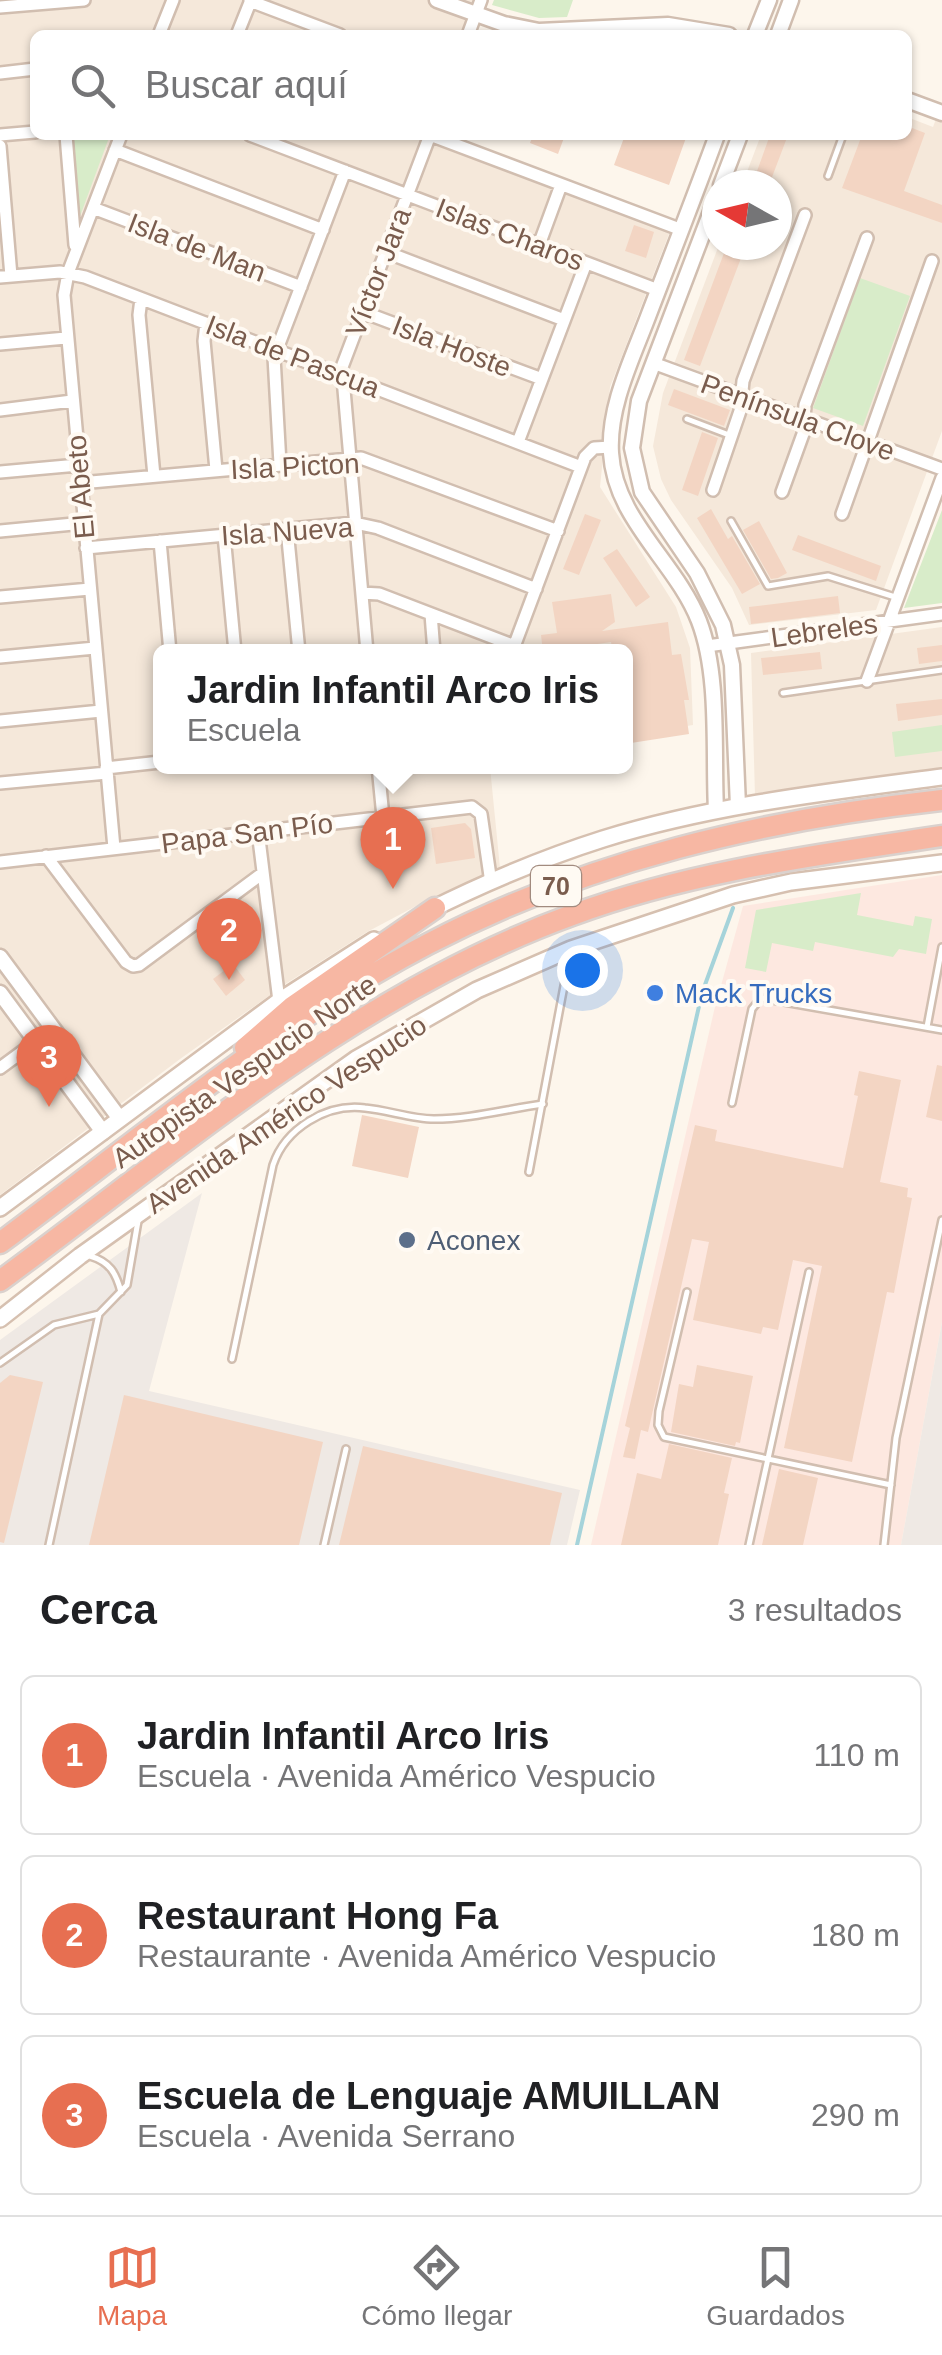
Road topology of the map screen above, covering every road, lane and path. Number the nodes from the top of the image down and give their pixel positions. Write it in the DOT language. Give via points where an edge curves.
graph roads {
  1 [pos="84,0"];
  2 [pos="173,0"];
  3 [pos="250,0"];
  4 [pos="437,0"];
  5 [pos="768,0"];
  6 [pos="791,0"];
  7 [pos="53,1"];
  8 [pos="0,7"];
  9 [pos="478,7"];
  10 [pos="161,30"];
  11 [pos="239,30"];
  12 [pos="327,30"];
  13 [pos="534,30"];
  14 [pos="576,30"];
  15 [pos="698,30"];
  16 [pos="757,30"];
  17 [pos="780,30"];
  18 [pos="30,70"];
  19 [pos="0,73"];
  20 [pos="912,102"];
  21 [pos="942,113"];
  22 [pos="30,132"];
  23 [pos="0,135"];
  24 [pos="66,140"];
  25 [pos="119,140"];
  26 [pos="263,140"];
  27 [pos="428,140"];
  28 [pos="443,140"];
  29 [pos="715,140"];
  30 [pos="738,140"];
  31 [pos="841,140"];
  32 [pos="0,146"];
  33 [pos="115,150"];
  34 [pos="727,170"];
  35 [pos="345,171"];
  36 [pos="828,176"];
  37 [pos="562,184"];
  38 [pos="407,195"];
  39 [pos="93,208"];
  40 [pos="805,216"];
  41 [pos="323,230"];
  42 [pos="682,230"];
  43 [pos="702,235"];
  44 [pos="867,238"];
  45 [pos="539,245"];
  46 [pos="386,252"];
  47 [pos="76,253"];
  48 [pos="932,262"];
  49 [pos="586,263"];
  50 [pos="68,273"];
  51 [pos="6,277"];
  52 [pos="301,287"];
  53 [pos="658,290"];
  54 [pos="141,298"];
  55 [pos="362,312"];
  56 [pos="564,320"];
  57 [pos="206,323"];
  58 [pos="66,338"];
  59 [pos="0,344"];
  60 [pos="277,350"];
  61 [pos="653,364"];
  62 [pos="342,375"];
  63 [pos="542,380"];
  64 [pos="742,396"];
  65 [pos="72,402"];
  66 [pos="0,410"];
  67 [pos="804,419"];
  68 [pos="687,420"];
  69 [pos="732,436"];
  70 [pos="518,442"];
  71 [pos="867,442"];
  72 [pos="611,447"];
  73 [pos="348,458"];
  74 [pos="280,464"];
  75 [pos="78,465"];
  76 [pos="582,467"];
  77 [pos="216,470"];
  78 [pos="0,472"];
  79 [pos="154,476"];
  80 [pos="942,478"];
  81 [pos="80,484"];
  82 [pos="713,490"];
  83 [pos="782,492"];
  84 [pos="842,514"];
  85 [pos="731,521"];
  86 [pos="84,523"];
  87 [pos="355,523"];
  88 [pos="288,529"];
  89 [pos="558,531"];
  90 [pos="0,532"];
  91 [pos="224,535"];
  92 [pos="160,541"];
  93 [pos="86,548"];
  94 [pos="536,588"];
  95 [pos="90,589"];
  96 [pos="362,592"];
  97 [pos="0,597"];
  98 [pos="898,598"];
  99 [pos="431,614"];
  100 [pos="942,614"];
  101 [pos="890,621"];
  102 [pos="728,643"];
  103 [pos="169,644"];
  104 [pos="235,644"];
  105 [pos="299,644"];
  106 [pos="366,644"];
  107 [pos="433,644"];
  108 [pos="502,644"];
  109 [pos="516,644"];
  110 [pos="707,646"];
  111 [pos="95,648"];
  112 [pos="0,657"];
  113 [pos="942,670"];
  114 [pos="867,681"];
  115 [pos="782,693"];
  116 [pos="101,711"];
  117 [pos="0,722"];
  118 [pos="153,763"];
  119 [pos="106,770"];
  120 [pos="379,774"];
  121 [pos="942,777"];
  122 [pos="0,783"];
  123 [pos="942,800"];
  124 [pos="738,806"];
  125 [pos="716,810"];
  126 [pos="383,817"];
  127 [pos="258,832"];
  128 [pos="942,836"];
  129 [pos="114,848"];
  130 [pos="46,856"];
  131 [pos="0,862"];
  132 [pos="942,863"];
  133 [pos="263,874"];
  134 [pos="491,883"];
  135 [pos="435,908"];
  136 [pos="942,947"];
  137 [pos="571,950"];
  138 [pos="0,958"];
  139 [pos="0,994"];
  140 [pos="279,1001"];
  141 [pos="53,1028"];
  142 [pos="927,1028"];
  143 [pos="942,1030"];
  144 [pos="36,1041"];
  145 [pos="0,1068"];
  146 [pos="214,1084"];
  147 [pos="732,1102"];
  148 [pos="542,1104"];
  149 [pos="120,1119"];
  150 [pos="103,1132"];
  151 [pos="529,1172"];
  152 [pos="0,1208"];
  153 [pos="139,1215"];
  154 [pos="942,1220"];
  155 [pos="0,1243"];
  156 [pos="80,1256"];
  157 [pos="809,1272"];
  158 [pos="0,1281"];
  159 [pos="121,1292"];
  160 [pos="686,1292"];
  161 [pos="99,1314"];
  162 [pos="0,1319"];
  163 [pos="232,1360"];
  164 [pos="0,1363"];
  165 [pos="346,1449"];
  166 [pos="768,1459"];
  167 [pos="891,1486"];
  168 [pos="49,1545"];
  169 [pos="324,1545"];
  170 [pos="750,1545"];
  171 [pos="884,1545"];
  1 -- 7 [label="street"];
  2 -- 10 [label="street"];
  3 -- 11 [label="street"];
  3 -- 12 [label="street"];
  4 -- 9 [label="street"];
  5 -- 16 [label="street"];
  6 -- 17 [label="street"];
  7 -- 8 [label="street"];
  9 -- 13 [label="street"];
  14 -- 15 [label="street"];
  18 -- 19 [label="street"];
  20 -- 21 [label="street"];
  22 -- 23 [label="street"];
  24 -- 47 [label="street"];
  25 -- 33 [label="street, El Abeto"];
  26 -- 35 [label="street, Islas Charos"];
  27 -- 38 [label="street, Víctor Jara"];
  28 -- 37 [label="street"];
  29 -- 42 [label="street"];
  30 -- 34 [label="street"];
  31 -- 36 [label="lane"];
  32 -- 51 [label="street"];
  33 -- 39 [label="street, El Abeto"];
  33 -- 41 [label="street"];
  35 -- 38 [label="street, Islas Charos"];
  35 -- 41 [label="street"];
  37 -- 42 [label="street"];
  37 -- 45 [label="street"];
  38 -- 45 [label="street, Islas Charos"];
  38 -- 46 [label="street, Víctor Jara"];
  39 -- 47 [label="street, El Abeto"];
  39 -- 52 [label="street, Isla de Man"];
  40 -- 64 [label="street"];
  41 -- 52 [label="street"];
  42 -- 53 [label="street"];
  43 -- 61 [label="street"];
  44 -- 67 [label="street"];
  45 -- 49 [label="street, Islas Charos"];
  46 -- 55 [label="street, Víctor Jara"];
  46 -- 56 [label="street"];
  47 -- 50 [label="street, El Abeto"];
  48 -- 71 [label="street"];
  49 -- 53 [label="street, Islas Charos"];
  49 -- 56 [label="street"];
  50 -- 51 [label="street, Isla de Pascua"];
  50 -- 54 [label="street, Isla de Pascua"];
  50 -- 58 [label="street, El Abeto"];
  52 -- 60 [label="street"];
  53 -- 72 [label="street" via="622,387"];
  54 -- 57 [label="street, Isla de Pascua"];
  54 -- 79 [label="street"];
  55 -- 62 [label="street, Víctor Jara"];
  55 -- 63 [label="street, Isla Hoste"];
  56 -- 63 [label="street"];
  57 -- 60 [label="street, Isla de Pascua"];
  57 -- 77 [label="street"];
  58 -- 59 [label="street"];
  58 -- 65 [label="street, El Abeto"];
  60 -- 62 [label="street, Isla de Pascua"];
  60 -- 74 [label="street"];
  61 -- 64 [label="street, Península Clove"];
  61 -- 102 [label="street" via="633,425 635,471 649,504 706,587"];
  62 -- 70 [label="street, Isla de Pascua"];
  62 -- 73 [label="street, Víctor Jara"];
  63 -- 70 [label="street"];
  64 -- 67 [label="street, Península Clove"];
  64 -- 69 [label="street"];
  65 -- 66 [label="street"];
  65 -- 75 [label="street, El Abeto"];
  67 -- 71 [label="street, Península Clove"];
  67 -- 83 [label="street"];
  68 -- 69 [label="lane"];
  69 -- 82 [label="street"];
  70 -- 76 [label="street, Isla de Pascua"];
  71 -- 80 [label="street, Península Clove"];
  71 -- 84 [label="street"];
  72 -- 76 [label="street" via="591,450"];
  72 -- 110 [label="street" via="626,505 682,588"];
  73 -- 74 [label="street, Isla Picton"];
  73 -- 87 [label="street, Víctor Jara"];
  73 -- 89 [label="street, Isla Picton" via="371,460"];
  74 -- 77 [label="street, Isla Picton"];
  75 -- 78 [label="street"];
  75 -- 81 [label="street, El Abeto"];
  76 -- 89 [label="street"];
  77 -- 79 [label="street, Isla Picton"];
  79 -- 81 [label="street, Isla Picton"];
  80 -- 98 [label="street"];
  81 -- 86 [label="street, El Abeto"];
  85 -- 98 [label="lane" via="768,586 828,576"];
  86 -- 90 [label="street"];
  86 -- 93 [label="street, El Abeto"];
  87 -- 88 [label="street, Isla Nueva"];
  87 -- 94 [label="street, Isla Nueva"];
  87 -- 96 [label="street, Víctor Jara"];
  88 -- 91 [label="street, Isla Nueva"];
  88 -- 105 [label="street"];
  89 -- 94 [label="street"];
  91 -- 92 [label="street, Isla Nueva"];
  91 -- 104 [label="street"];
  92 -- 93 [label="street, Isla Nueva"];
  92 -- 103 [label="street"];
  93 -- 95 [label="street, El Abeto"];
  94 -- 109 [label="street"];
  95 -- 97 [label="street"];
  95 -- 111 [label="street, El Abeto"];
  96 -- 99 [label="street"];
  96 -- 106 [label="street, Víctor Jara"];
  98 -- 101 [label="street"];
  99 -- 107 [label="street"];
  99 -- 108 [label="street"];
  100 -- 101 [label="street, Lebreles"];
  101 -- 102 [label="street, Lebreles"];
  101 -- 114 [label="street"];
  102 -- 110 [label="street, Lebreles"];
  102 -- 124 [label="street"];
  110 -- 125 [label="street"];
  111 -- 112 [label="street"];
  111 -- 116 [label="street, El Abeto"];
  113 -- 114 [label="lane"];
  114 -- 115 [label="lane"];
  116 -- 117 [label="street"];
  116 -- 119 [label="street, El Abeto"];
  118 -- 119 [label="street"];
  119 -- 122 [label="street"];
  119 -- 129 [label="street, El Abeto"];
  120 -- 126 [label="street"];
  121 -- 124 [label="main road"];
  123 -- 146 [label="highway, Autopista Vespucio Norte / 70" via="716,836 558,885 382,970"];
  124 -- 125 [label="main road"];
  125 -- 134 [label="main road" via="601,840"];
  126 -- 127 [label="street, Papa San Pío"];
  126 -- 134 [label="street, Papa San Pío" via="475,808"];
  127 -- 129 [label="street, Papa San Pío"];
  127 -- 133 [label="street"];
  128 -- 158 [label="highway, Autopista Vespucio Norte / 70" via="678,882 574,914 468,958 296,1061"];
  129 -- 130 [label="street, Papa San Pío"];
  130 -- 131 [label="street, Papa San Pío"];
  130 -- 133 [label="street" via="133,966"];
  132 -- 137 [label="main road, Avenida Américo Vespucio" via="744,892"];
  133 -- 140 [label="street"];
  134 -- 135 [label="main road"];
  135 -- 140 [label="main road"];
  135 -- 146 [label="highway" via="275,1020"];
  136 -- 142 [label="lane"];
  137 -- 148 [label="lane"];
  137 -- 153 [label="main road, Avenida Américo Vespucio" via="477,990 384,1042"];
  138 -- 141 [label="street"];
  139 -- 144 [label="street"];
  140 -- 149 [label="main road"];
  141 -- 144 [label="street"];
  141 -- 149 [label="street"];
  142 -- 143 [label="lane"];
  142 -- 147 [label="lane" via="762,998 752,1010"];
  144 -- 145 [label="street"];
  144 -- 150 [label="street"];
  146 -- 155 [label="highway, Autopista Vespucio Norte / 70"];
  148 -- 151 [label="lane"];
  148 -- 163 [label="lane" via="432,1119 350,1108 295,1130 278,1149"];
  149 -- 150 [label="main road"];
  150 -- 152 [label="main road"];
  153 -- 156 [label="main road, Avenida Américo Vespucio"];
  153 -- 159 [label="lane"];
  154 -- 167 [label="lane"];
  156 -- 159 [label="lane" via="108,1263"];
  156 -- 162 [label="main road, Avenida Américo Vespucio"];
  157 -- 166 [label="lane"];
  159 -- 161 [label="lane"];
  160 -- 166 [label="lane" via="658,1426 664,1437"];
  161 -- 164 [label="lane" via="54,1325"];
  161 -- 168 [label="lane"];
  165 -- 169 [label="lane"];
  166 -- 167 [label="lane"];
  166 -- 170 [label="lane"];
  167 -- 171 [label="lane"];
}
